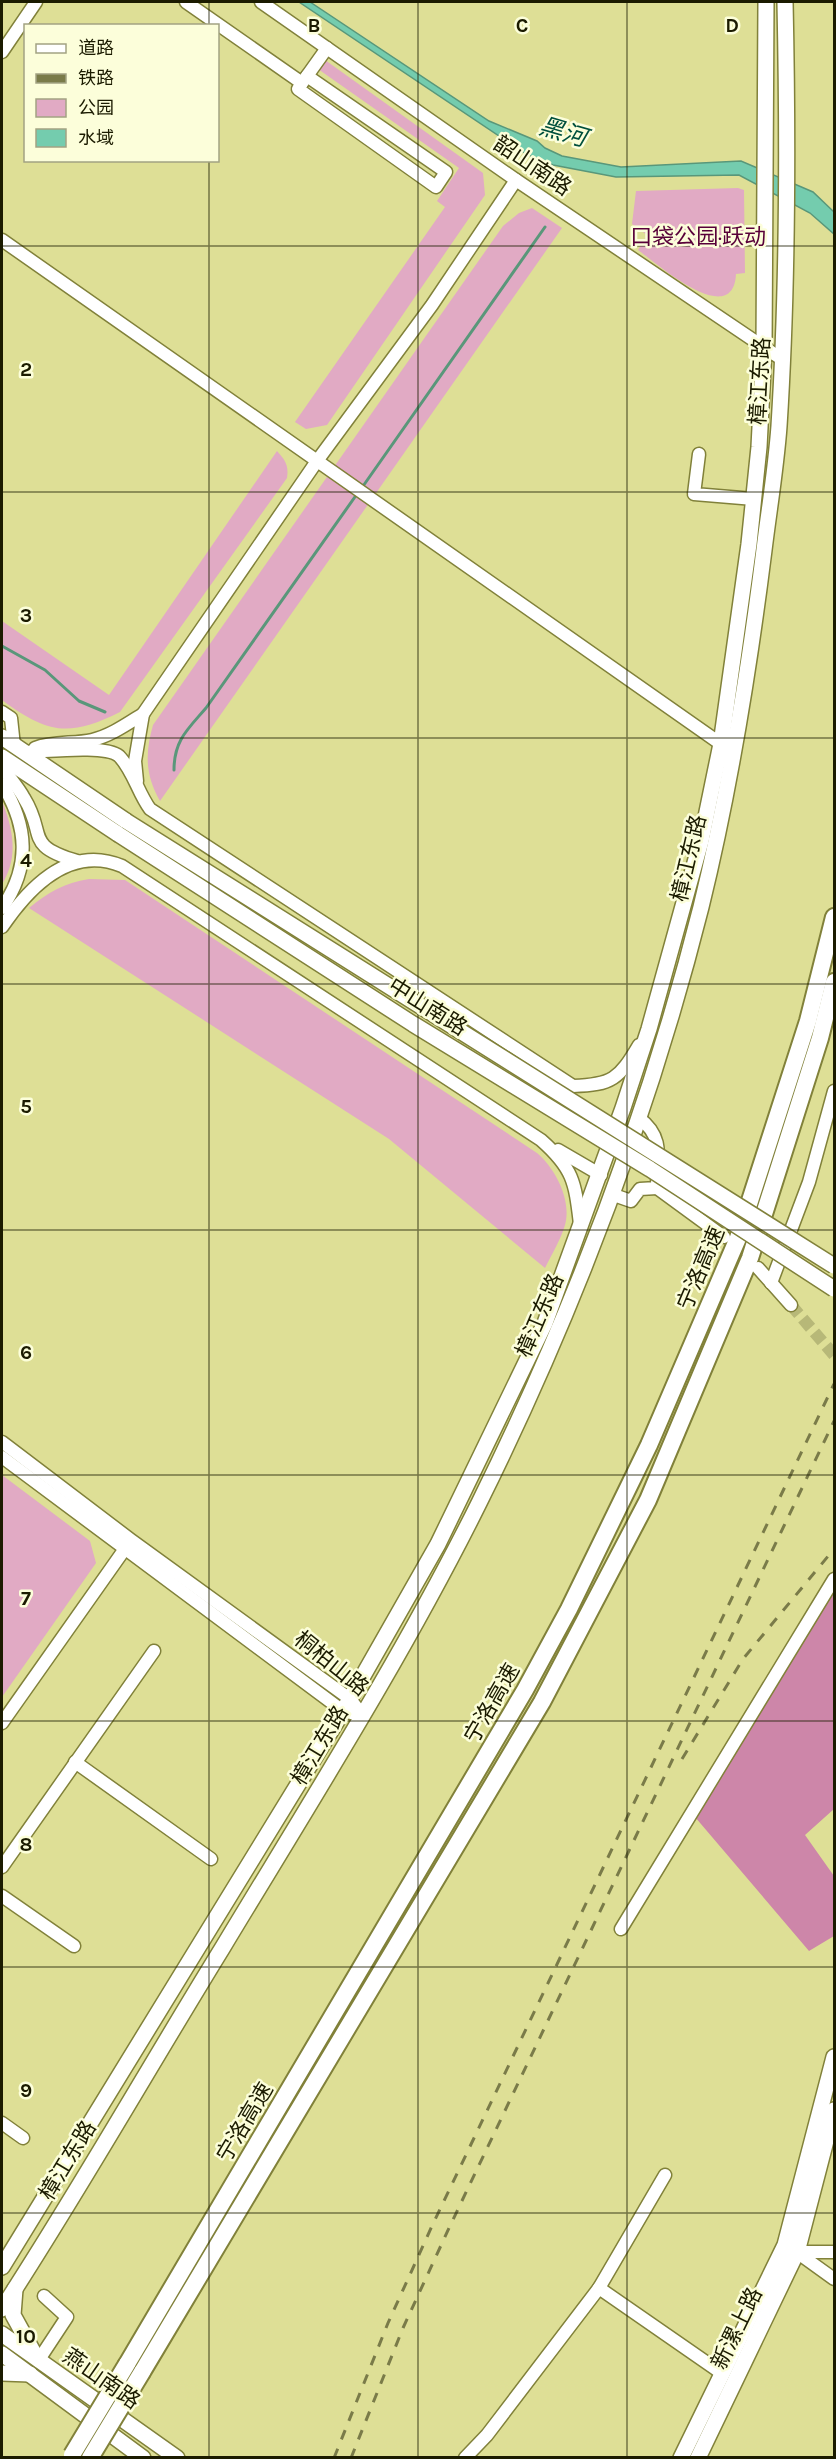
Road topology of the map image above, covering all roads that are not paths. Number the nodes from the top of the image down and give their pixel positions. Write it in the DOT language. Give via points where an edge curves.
graph roads {
  1 [pos="36,2"];
  2 [pos="186,2"];
  3 [pos="261,2"];
  4 [pos="766,2"];
  5 [pos="785,2"];
  6 [pos="327,48"];
  7 [pos="2,52"];
  8 [pos="304,79"];
  9 [pos="516,180"];
  10 [pos="2,240"];
  11 [pos="764,349"];
  12 [pos="783,360"];
  13 [pos="699,454"];
  14 [pos="317,461"];
  15 [pos="754,499"];
  16 [pos="2,712"];
  17 [pos="143,714"];
  18 [pos="721,744"];
  19 [pos="13,745"];
  20 [pos="2,757"];
  21 [pos="2,767"];
  22 [pos="2,784"];
  23 [pos="138,791"];
  24 [pos="122,828"];
  25 [pos="80,861"];
  26 [pos="2,908"];
  27 [pos="834,917"];
  28 [pos="2,927"];
  29 [pos="834,982"];
  30 [pos="649,1029"];
  31 [pos="834,1091"];
  32 [pos="639,1118"];
  33 [pos="541,1140"];
  34 [pos="601,1175"];
  35 [pos="657,1188"];
  36 [pos="611,1194"];
  37 [pos="580,1227"];
  38 [pos="724,1237"];
  39 [pos="834,1266"];
  40 [pos="758,1268"];
  41 [pos="771,1283"];
  42 [pos="834,1289"];
  43 [pos="791,1305"];
  44 [pos="2,1442"];
  45 [pos="2,1457"];
  46 [pos="128,1545"];
  47 [pos="834,1579"];
  48 [pos="154,1651"];
  49 [pos="347,1705"];
  50 [pos="363,1716"];
  51 [pos="3,1719"];
  52 [pos="75,1762"];
  53 [pos="211,1859"];
  54 [pos="2,1867"];
  55 [pos="2,1896"];
  56 [pos="621,1929"];
  57 [pos="74,1946"];
  58 [pos="834,2057"];
  59 [pos="834,2110"];
  60 [pos="92,2121"];
  61 [pos="2,2123"];
  62 [pos="23,2138"];
  63 [pos="665,2175"];
  64 [pos="791,2248"];
  65 [pos="2,2250"];
  66 [pos="834,2252"];
  67 [pos="2,2267"];
  68 [pos="834,2279"];
  69 [pos="599,2288"];
  70 [pos="15,2289"];
  71 [pos="44,2296"];
  72 [pos="2,2309"];
  73 [pos="2,2334"];
  74 [pos="2,2354"];
  75 [pos="34,2367"];
  76 [pos="135,2368"];
  77 [pos="2,2373"];
  78 [pos="723,2374"];
  79 [pos="71,2456"];
  80 [pos="138,2456"];
  81 [pos="90,2457"];
  82 [pos="177,2457"];
  83 [pos="465,2457"];
  84 [pos="681,2457"];
  85 [pos="698,2457"];
  1 -- 7 [label="street"];
  2 -- 8 [label="street"];
  3 -- 6 [label="street, 韶山南路"];
  4 -- 11 [label="main road, 樟江东路"];
  5 -- 12 [label="main road, 樟江东路" via="788,140"];
  6 -- 8 [label="street"];
  6 -- 9 [label="street, 韶山南路"];
  8 -- 8 [label="street" via="446,172 436,187 298,89"];
  9 -- 11 [label="street, 韶山南路"];
  9 -- 14 [label="street" via="432,305"];
  10 -- 14 [label="street"];
  11 -- 12 [label="street, 韶山南路"];
  11 -- 15 [label="main road, 樟江东路"];
  12 -- 32 [label="main road, 樟江东路" via="779,434 736,744 700,909"];
  13 -- 15 [label="street" via="694,494"];
  14 -- 17 [label="street"];
  14 -- 18 [label="street"];
  15 -- 18 [label="main road, 樟江东路"];
  16 -- 19 [label="street" via="11,718"];
  17 -- 19 [label="street" via="92,740"];
  17 -- 23 [label="street" via="135,761"];
  18 -- 30 [label="main road, 樟江东路" via="700,841"];
  19 -- 23 [label="street" via="71,752 108,750 119,757"];
  19 -- 24 [label="main road, 中山南路"];
  20 -- 24 [label="main road, 中山南路"];
  21 -- 25 [label="street" via="25,799 41,843 54,854"];
  22 -- 26 [label="street" via="15,805 24,839 17,881"];
  23 -- 30 [label="street" via="150,809 573,1086 602,1086 625,1070"];
  24 -- 39 [label="main road, 中山南路, bridge"];
  24 -- 42 [label="main road, 中山南路, bridge" via="413,1024 650,1169"];
  25 -- 28 [label="street" via="47,876 17,905"];
  25 -- 33 [label="street" via="122,866"];
  27 -- 76 [label="highway, 宁洛高速" via="808,1021 738,1238 649,1445 569,1609 513,1710"];
  29 -- 76 [label="highway, 宁洛高速" via="750,1258 648,1500 542,1701"];
  30 -- 34 [label="main road, 樟江东路"];
  31 -- 41 [label="street" via="809,1182"];
  32 -- 35 [label="street" via="653,1128 657,1138"];
  32 -- 36 [label="main road, 樟江东路"];
  33 -- 34 [label="street"];
  33 -- 37 [label="street" via="569,1170"];
  34 -- 37 [label="main road, 樟江东路"];
  35 -- 36 [label="street" via="640,1189 631,1201"];
  35 -- 38 [label="street"];
  36 -- 50 [label="main road, 樟江东路" via="564,1317 512,1433 429,1598"];
  37 -- 49 [label="main road, 樟江东路" via="545,1323 485,1449 438,1544"];
  40 -- 41 [label="street"];
  41 -- 43 [label="street"];
  44 -- 46 [label="street, 桐柏山路"];
  45 -- 46 [label="street, 桐柏山路"];
  46 -- 49 [label="street, 桐柏山路"];
  46 -- 51 [label="street"];
  47 -- 56 [label="street"];
  48 -- 52 [label="street"];
  49 -- 50 [label="street, 桐柏山路"];
  49 -- 60 [label="main road, 樟江东路"];
  50 -- 70 [label="main road, 樟江东路"];
  52 -- 53 [label="street"];
  52 -- 54 [label="street"];
  55 -- 57 [label="street"];
  58 -- 64 [label="main road"];
  59 -- 64 [label="main road"];
  60 -- 65 [label="main road" via="66,2148"];
  60 -- 67 [label="main road, 樟江东路"];
  61 -- 62 [label="street"];
  63 -- 69 [label="street"];
  64 -- 66 [label="street"];
  64 -- 68 [label="street"];
  64 -- 78 [label="main road, 新漯上路"];
  64 -- 85 [label="main road, 新漯上路"];
  69 -- 78 [label="street"];
  69 -- 83 [label="street" via="487,2435"];
  70 -- 72 [label="main road, 樟江东路"];
  70 -- 75 [label="main road" via="13,2315"];
  71 -- 75 [label="street" via="67,2317"];
  73 -- 75 [label="main road, 燕山南路"];
  74 -- 75 [label="main road, 燕山南路"];
  75 -- 77 [label="main road"];
  75 -- 80 [label="main road, 燕山南路"];
  75 -- 82 [label="main road, 燕山南路"];
  76 -- 79 [label="highway, 宁洛高速, bridge"];
  76 -- 81 [label="highway, 宁洛高速, bridge"];
  78 -- 84 [label="main road, 新漯上路"];
}
